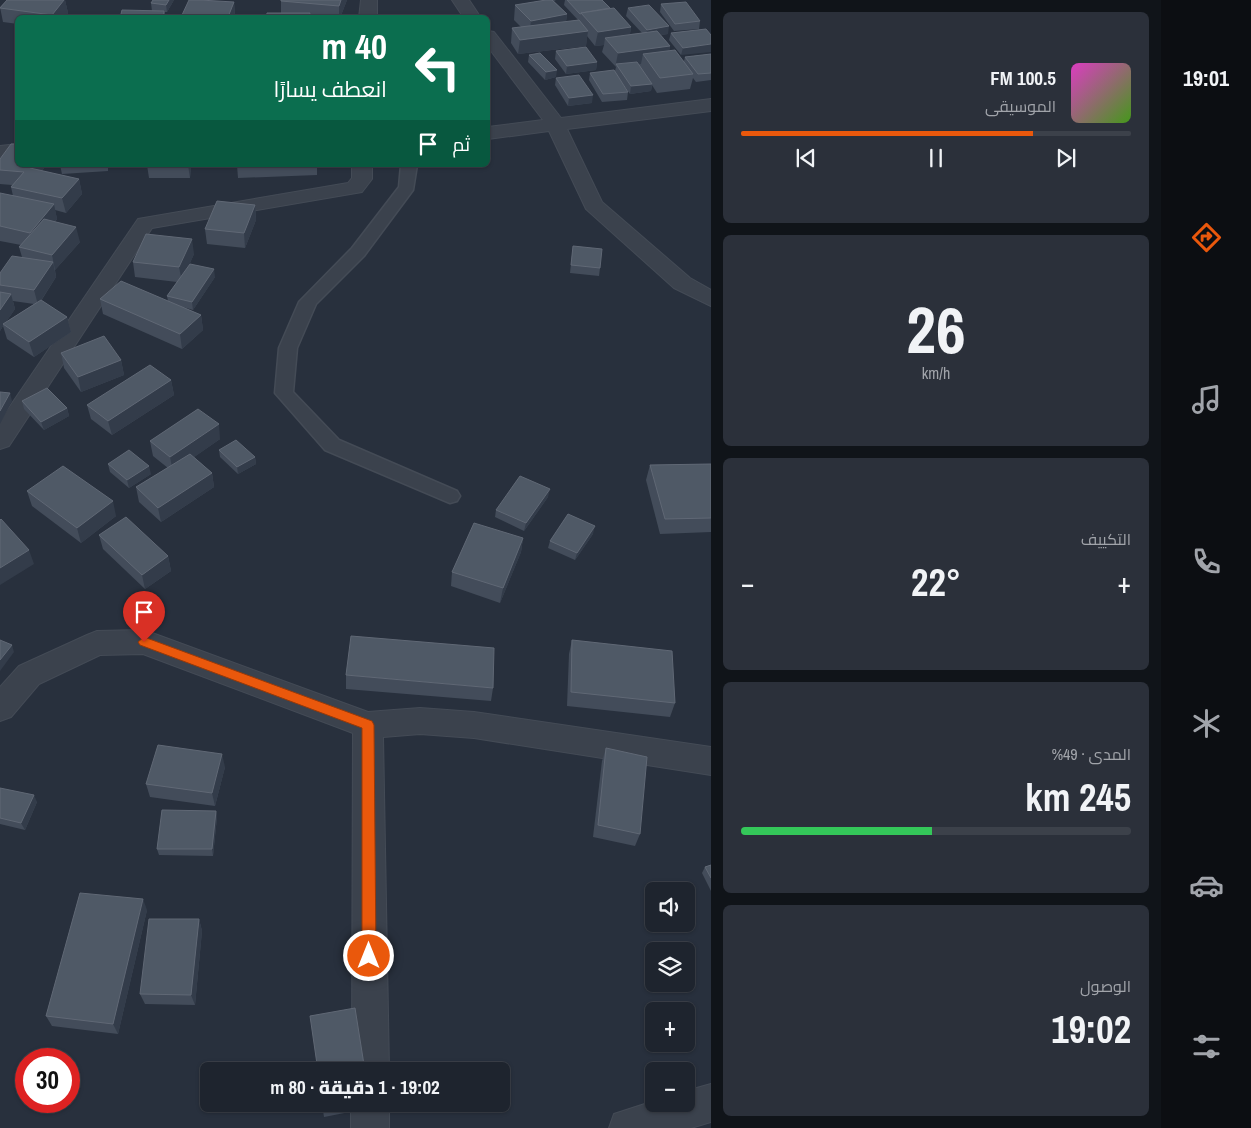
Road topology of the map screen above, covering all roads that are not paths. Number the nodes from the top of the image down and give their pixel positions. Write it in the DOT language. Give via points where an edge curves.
graph roads {
  1 [pos="369,0"];
  2 [pos="460,0"];
  3 [pos="368,15"];
  4 [pos="471,15"];
  5 [pos="490,39"];
  6 [pos="711,105"];
  7 [pos="556,125"];
  8 [pos="490,133"];
  9 [pos="362,167"];
  10 [pos="409,167"];
  11 [pos="711,299"];
  12 [pos="0,440"];
  13 [pos="450,496"];
  14 [pos="0,708"];
  15 [pos="368,725"];
  16 [pos="711,761"];
  17 [pos="370,1062"];
  18 [pos="711,1103"];
  19 [pos="370,1112"];
  20 [pos="370,1128"];
  21 [pos="628,1128"];
  1 -- 3 [label="street"];
  2 -- 4 [label="street"];
  5 -- 7 [label="street"];
  6 -- 7 [label="street"];
  7 -- 8 [label="street"];
  7 -- 11 [label="street" via="593,205 682,283"];
  9 -- 12 [label="street" via="362,178 356,188 145,223"];
  10 -- 13 [label="lane" via="407,187 358,252 308,302 288,348 284,393 332,445"];
  14 -- 15 [label="street" via="29,675 97,643 144,642"];
  15 -- 16 [label="street" via="420,721 474,726"];
  15 -- 17 [label="street"];
  18 -- 21 [label="street"];
  19 -- 20 [label="street"];
}
